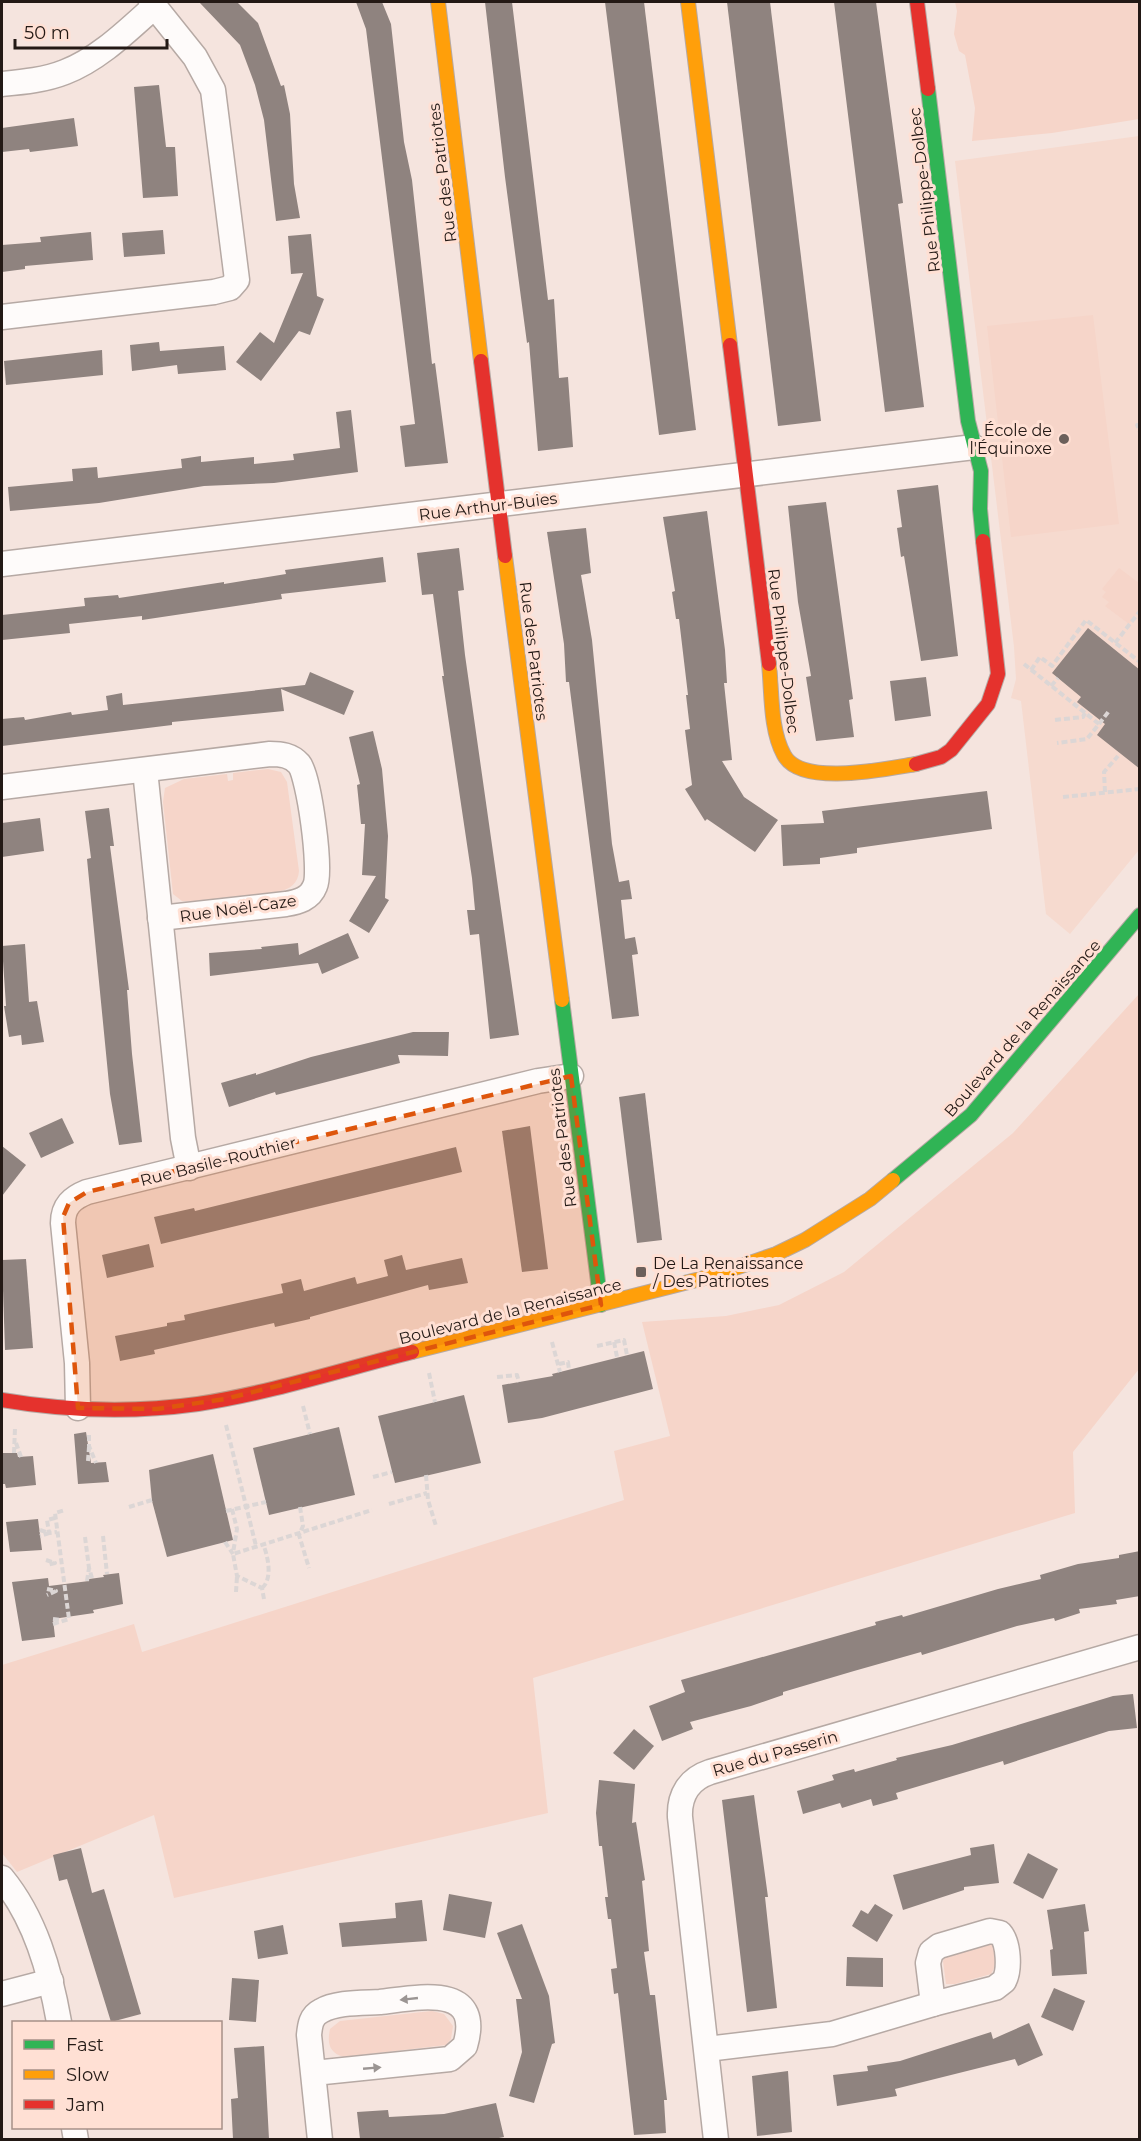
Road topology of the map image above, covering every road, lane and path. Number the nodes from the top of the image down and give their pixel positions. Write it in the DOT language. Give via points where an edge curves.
graph roads {
  1 [pos="438,2"];
  2 [pos="688,2"];
  3 [pos="917,2"];
  4 [pos="153,4"];
  5 [pos="2,84"];
  6 [pos="2,317"];
  7 [pos="1140,424"];
  8 [pos="1140,432"];
  9 [pos="974,447"];
  10 [pos="746,475"];
  11 [pos="498,505"];
  12 [pos="2,564"];
  13 [pos="1140,611"];
  14 [pos="1115,643"];
  15 [pos="1134,658"];
  16 [pos="1130,662"];
  17 [pos="1140,662"];
  18 [pos="1023,663"];
  19 [pos="1031,670"];
  20 [pos="1058,678"];
  21 [pos="1051,686"];
  22 [pos="1109,711"];
  23 [pos="1085,713"];
  24 [pos="1055,720"];
  25 [pos="1099,724"];
  26 [pos="1057,743"];
  27 [pos="1118,756"];
  28 [pos="145,770"];
  29 [pos="2,787"];
  30 [pos="1140,789"];
  31 [pos="1105,792"];
  32 [pos="1063,797"];
  33 [pos="1140,915"];
  34 [pos="160,918"];
  35 [pos="571,1076"];
  36 [pos="189,1168"];
  37 [pos="602,1305"];
  38 [pos="552,1342"];
  39 [pos="614,1342"];
  40 [pos="597,1346"];
  41 [pos="627,1355"];
  42 [pos="617,1357"];
  43 [pos="559,1364"];
  44 [pos="569,1370"];
  45 [pos="560,1372"];
  46 [pos="429,1373"];
  47 [pos="496,1377"];
  48 [pos="519,1382"];
  49 [pos="2,1400"];
  50 [pos="435,1402"];
  51 [pos="302,1404"];
  52 [pos="78,1408"];
  53 [pos="226,1422"];
  54 [pos="14,1425"];
  55 [pos="89,1432"];
  56 [pos="310,1434"];
  57 [pos="16,1443"];
  58 [pos="89,1446"];
  59 [pos="14,1453"];
  60 [pos="21,1457"];
  61 [pos="88,1461"];
  62 [pos="96,1463"];
  63 [pos="392,1472"];
  64 [pos="426,1475"];
  65 [pos="373,1477"];
  66 [pos="427,1493"];
  67 [pos="152,1500"];
  68 [pos="266,1502"];
  69 [pos="389,1504"];
  70 [pos="246,1506"];
  71 [pos="129,1507"];
  72 [pos="300,1508"];
  73 [pos="231,1509"];
  74 [pos="65,1510"];
  75 [pos="372,1510"];
  76 [pos="226,1511"];
  77 [pos="55,1518"];
  78 [pos="436,1526"];
  79 [pos="57,1532"];
  80 [pos="40,1533"];
  81 [pos="49,1533"];
  82 [pos="300,1533"];
  83 [pos="102,1536"];
  84 [pos="85,1537"];
  85 [pos="225,1542"];
  86 [pos="264,1544"];
  87 [pos="256,1546"];
  88 [pos="233,1554"];
  89 [pos="61,1561"];
  90 [pos="46,1563"];
  91 [pos="89,1568"];
  92 [pos="309,1568"];
  93 [pos="107,1574"];
  94 [pos="237,1576"];
  95 [pos="92,1578"];
  96 [pos="87,1581"];
  97 [pos="262,1588"];
  98 [pos="65,1590"];
  99 [pos="47,1592"];
  100 [pos="236,1592"];
  101 [pos="264,1599"];
  102 [pos="53,1621"];
  103 [pos="1140,1647"];
  104 [pos="2,1878"];
  105 [pos="51,1981"];
  106 [pos="2,1994"];
  107 [pos="933,2004"];
  108 [pos="59,2021"];
  109 [pos="707,2049"];
  110 [pos="314,2073"];
  111 [pos="320,2139"];
  112 [pos="716,2139"];
  1 -- 11 [label="street, Rue des Patriotes"];
  2 -- 10 [label="street, Rue Philippe-Dolbec"];
  3 -- 9 [label="street, Rue Philippe-Dolbec"];
  4 -- 5 [label="street" via="95,55 73,69 45,78"];
  4 -- 6 [label="street" via="195,57 216,98 237,279 230,288 214,292"];
  7 -- 8 [label="path"];
  9 -- 10 [label="street, Rue Arthur-Buies"];
  9 -- 10 [label="street, Rue Philippe-Dolbec" via="981,471 980,509 998,666 992,698 941,757 832,774 800,770 788,762 780,749"];
  10 -- 11 [label="street, Rue Arthur-Buies"];
  11 -- 12 [label="street, Rue Arthur-Buies"];
  11 -- 35 [label="street, Rue des Patriotes"];
  13 -- 14 [label="path"];
  14 -- 15 [label="path"];
  14 -- 19 [label="path" via="1086,620 1052,666 1040,657"];
  15 -- 16 [label="path"];
  15 -- 17 [label="path"];
  18 -- 19 [label="path"];
  19 -- 21 [label="path"];
  20 -- 21 [label="path"];
  21 -- 23 [label="path"];
  22 -- 25 [label="path"];
  23 -- 24 [label="path" via="1083,717"];
  23 -- 25 [label="path"];
  25 -- 26 [label="path" via="1087,740"];
  27 -- 31 [label="path" via="1104,772"];
  28 -- 29 [label="street, Rue Noël-Caze"];
  28 -- 34 [label="street, Rue Noël-Caze"];
  28 -- 34 [label="street, Rue Noël-Caze" via="270,754 291,757 301,767 305,779 317,866 314,889 297,902"];
  30 -- 31 [label="path"];
  31 -- 32 [label="path"];
  33 -- 37 [label="street, Boulevard de la Renaissance" via="971,1115 870,1199 832,1225 776,1254 712,1276"];
  34 -- 36 [label="street, Rue Noël-Caze"];
  35 -- 36 [label="street, Rue Basile-Routhier"];
  35 -- 37 [label="street, Rue des Patriotes"];
  36 -- 52 [label="street, Rue Basile-Routhier" via="87,1192 66,1207 63,1223"];
  37 -- 52 [label="street, Boulevard de la Renaissance" via="225,1400 157,1409"];
  38 -- 43 [label="path"];
  39 -- 40 [label="path"];
  39 -- 41 [label="path" via="624,1340"];
  39 -- 42 [label="path"];
  43 -- 44 [label="path" via="568,1362"];
  43 -- 45 [label="path"];
  46 -- 50 [label="path"];
  47 -- 48 [label="path" via="517,1375"];
  49 -- 52 [label="street, Boulevard de la Renaissance"];
  51 -- 56 [label="path"];
  53 -- 70 [label="path"];
  54 -- 57 [label="path"];
  55 -- 58 [label="path"];
  57 -- 59 [label="path"];
  57 -- 60 [label="path"];
  58 -- 61 [label="path"];
  58 -- 62 [label="path"];
  63 -- 65 [label="path"];
  64 -- 66 [label="path"];
  66 -- 69 [label="path"];
  66 -- 78 [label="path"];
  67 -- 71 [label="path"];
  68 -- 70 [label="path"];
  70 -- 73 [label="path"];
  70 -- 87 [label="path"];
  72 -- 82 [label="path"];
  73 -- 76 [label="path"];
  73 -- 88 [label="path" via="237,1529"];
  74 -- 77 [label="path" via="55,1513"];
  75 -- 82 [label="path"];
  77 -- 79 [label="path"];
  77 -- 81 [label="path" via="47,1520"];
  79 -- 81 [label="path"];
  79 -- 89 [label="path"];
  80 -- 81 [label="path"];
  82 -- 86 [label="path"];
  82 -- 92 [label="path"];
  83 -- 93 [label="path"];
  84 -- 91 [label="path"];
  85 -- 88 [label="path"];
  86 -- 87 [label="path"];
  86 -- 97 [label="path" via="268,1560 267,1579"];
  87 -- 88 [label="path"];
  88 -- 94 [label="path"];
  89 -- 90 [label="path"];
  89 -- 98 [label="path"];
  91 -- 95 [label="path"];
  91 -- 96 [label="path"];
  94 -- 97 [label="path"];
  94 -- 100 [label="path"];
  97 -- 101 [label="path"];
  98 -- 99 [label="path"];
  98 -- 102 [label="path" via="69,1619"];
  103 -- 109 [label="street, Rue du Passerin" via="710,1772 693,1781 682,1797 680,1817"];
  104 -- 105 [label="street" via="33,1928"];
  105 -- 106 [label="street"];
  105 -- 108 [label="street"];
  107 -- 109 [label="street" via="832,2034"];
  109 -- 112 [label="street, Rue du Passerin"];
  110 -- 110 [label="street, one-way" via="450,2059 465,2046 466,2016 459,2004 439,1996 321,2011 310,2027"];
  110 -- 111 [label="street"];
}
